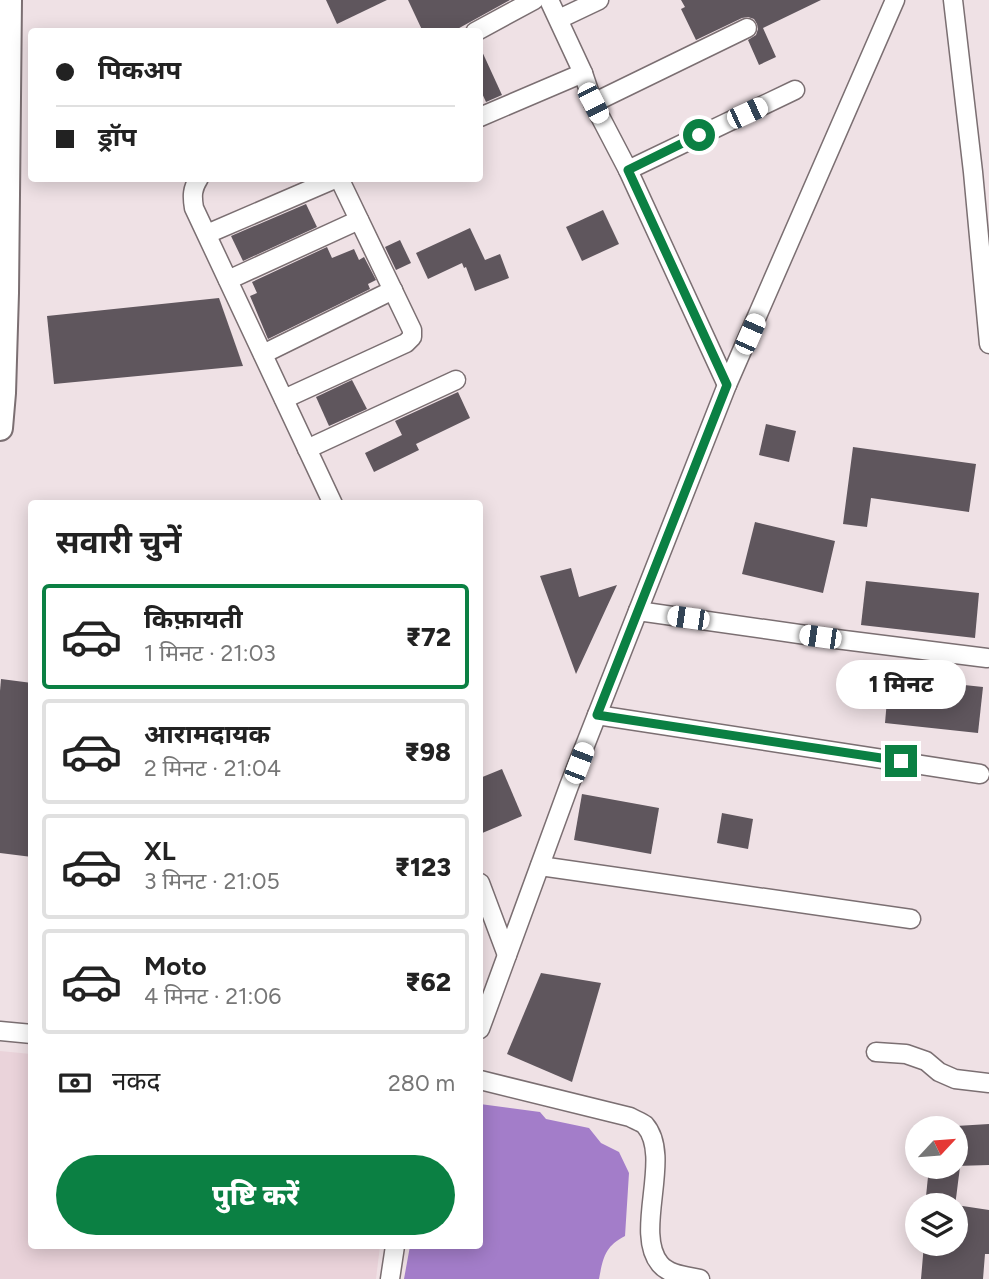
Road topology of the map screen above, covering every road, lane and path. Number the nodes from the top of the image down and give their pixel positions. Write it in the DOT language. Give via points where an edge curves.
graph roads {
  1 [pos="9,0"];
  2 [pos="534,0"];
  3 [pos="550,0"];
  4 [pos="599,0"];
  5 [pos="895,0"];
  6 [pos="953,0"];
  7 [pos="559,19"];
  8 [pos="482,28"];
  9 [pos="747,28"];
  10 [pos="583,73"];
  11 [pos="795,90"];
  12 [pos="593,103"];
  13 [pos="483,116"];
  14 [pos="628,170"];
  15 [pos="196,182"];
  16 [pos="329,182"];
  17 [pos="340,182"];
  18 [pos="359,220"];
  19 [pos="206,234"];
  20 [pos="985,260"];
  21 [pos="228,281"];
  22 [pos="393,290"];
  23 [pos="989,344"];
  24 [pos="263,355"];
  25 [pos="456,380"];
  26 [pos="727,385"];
  27 [pos="284,399"];
  28 [pos="0,428"];
  29 [pos="307,449"];
  30 [pos="331,500"];
  31 [pos="638,611"];
  32 [pos="987,658"];
  33 [pos="597,715"];
  34 [pos="980,774"];
  35 [pos="540,866"];
  36 [pos="483,891"];
  37 [pos="911,919"];
  38 [pos="507,955"];
  39 [pos="483,1020"];
  40 [pos="0,1031"];
  41 [pos="28,1034"];
  42 [pos="876,1052"];
  43 [pos="483,1081"];
  44 [pos="989,1083"];
  45 [pos="395,1249"];
  46 [pos="390,1279"];
  47 [pos="701,1279"];
  1 -- 28 [label="main road"];
  2 -- 8 [label="street"];
  3 -- 7 [label="street"];
  4 -- 7 [label="street"];
  5 -- 26 [label="street"];
  6 -- 20 [label="street"];
  7 -- 10 [label="street"];
  9 -- 12 [label="street"];
  10 -- 12 [label="street"];
  10 -- 13 [label="street"];
  11 -- 14 [label="street"];
  12 -- 14 [label="street"];
  14 -- 26 [label="street"];
  15 -- 19 [label="street" via="194,208"];
  16 -- 19 [label="street"];
  17 -- 18 [label="street"];
  18 -- 21 [label="street"];
  18 -- 22 [label="street"];
  19 -- 21 [label="street"];
  20 -- 23 [label="street"];
  21 -- 24 [label="street"];
  22 -- 24 [label="street"];
  22 -- 27 [label="street" via="412,330 406,343"];
  24 -- 27 [label="street"];
  25 -- 29 [label="street"];
  26 -- 31 [label="street"];
  27 -- 29 [label="street"];
  29 -- 30 [label="street"];
  31 -- 32 [label="street"];
  31 -- 33 [label="street"];
  33 -- 34 [label="street"];
  33 -- 35 [label="street"];
  35 -- 37 [label="street"];
  35 -- 38 [label="street"];
  36 -- 38 [label="street"];
  38 -- 39 [label="street"];
  40 -- 41 [label="street"];
  42 -- 44 [label="street" via="906,1054 955,1079"];
  43 -- 47 [label="street" via="644,1124 655,1154 652,1252 661,1266"];
  45 -- 46 [label="street"];
}
